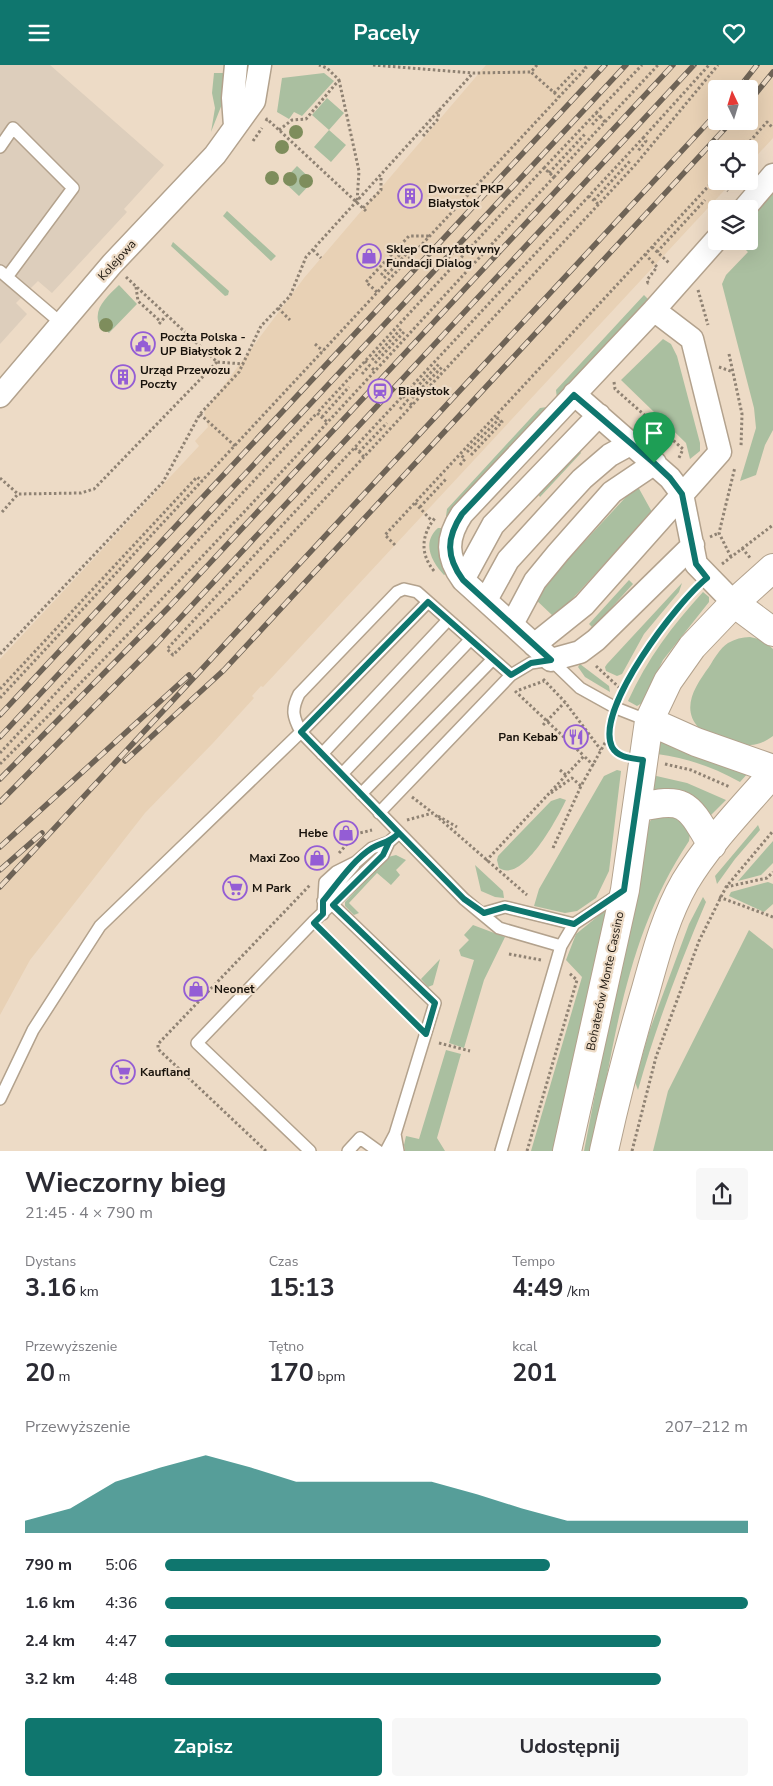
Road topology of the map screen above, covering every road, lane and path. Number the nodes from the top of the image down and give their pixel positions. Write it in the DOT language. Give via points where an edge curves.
graph roads {
  1 [pos="236,65"];
  2 [pos="260,65"];
  3 [pos="319,65"];
  4 [pos="373,65"];
  5 [pos="537,65"];
  6 [pos="583,65"];
  7 [pos="642,65"];
  8 [pos="658,65"];
  9 [pos="710,65"];
  10 [pos="718,65"];
  11 [pos="576,71"];
  12 [pos="531,72"];
  13 [pos="473,73"];
  14 [pos="339,80"];
  15 [pos="554,93"];
  16 [pos="558,97"];
  17 [pos="439,110"];
  18 [pos="596,113"];
  19 [pos="600,117"];
  20 [pos="606,122"];
  21 [pos="592,125"];
  22 [pos="235,126"];
  23 [pos="773,128"];
  24 [pos="419,133"];
  25 [pos="585,134"];
  26 [pos="643,138"];
  27 [pos="751,140"];
  28 [pos="646,141"];
  29 [pos="652,146"];
  30 [pos="0,147"];
  31 [pos="638,151"];
  32 [pos="631,160"];
  33 [pos="544,168"];
  34 [pos="549,173"];
  35 [pos="381,175"];
  36 [pos="773,175"];
  37 [pos="554,177"];
  38 [pos="708,188"];
  39 [pos="589,196"];
  40 [pos="594,200"];
  41 [pos="705,200"];
  42 [pos="752,200"];
  43 [pos="357,202"];
  44 [pos="598,204"];
  45 [pos="430,236"];
  46 [pos="400,243"];
  47 [pos="652,247"];
  48 [pos="313,249"];
  49 [pos="708,249"];
  50 [pos="409,251"];
  51 [pos="657,252"];
  52 [pos="645,254"];
  53 [pos="321,258"];
  54 [pos="671,263"];
  55 [pos="112,264"];
  56 [pos="659,273"];
  57 [pos="4,274"];
  58 [pos="383,277"];
  59 [pos="136,287"];
  60 [pos="377,292"];
  61 [pos="692,295"];
  62 [pos="278,308"];
  63 [pos="654,311"];
  64 [pos="166,316"];
  65 [pos="290,320"];
  66 [pos="61,323"];
  67 [pos="402,330"];
  68 [pos="709,332"];
  69 [pos="315,344"];
  70 [pos="323,351"];
  71 [pos="730,354"];
  72 [pos="716,359"];
  73 [pos="365,361"];
  74 [pos="217,362"];
  75 [pos="373,362"];
  76 [pos="244,364"];
  77 [pos="440,365"];
  78 [pos="369,366"];
  79 [pos="374,370"];
  80 [pos="362,374"];
  81 [pos="618,374"];
  82 [pos="349,387"];
  83 [pos="0,395"];
  84 [pos="574,395"];
  85 [pos="402,396"];
  86 [pos="411,397"];
  87 [pos="407,401"];
  88 [pos="412,405"];
  89 [pos="400,409"];
  90 [pos="317,413"];
  91 [pos="200,414"];
  92 [pos="599,415"];
  93 [pos="322,417"];
  94 [pos="497,418"];
  95 [pos="327,422"];
  96 [pos="387,423"];
  97 [pos="632,443"];
  98 [pos="235,446"];
  99 [pos="354,448"];
  100 [pos="359,452"];
  101 [pos="460,454"];
  102 [pos="469,454"];
  103 [pos="364,457"];
  104 [pos="460,465"];
  105 [pos="0,478"];
  106 [pos="447,478"];
  107 [pos="669,478"];
  108 [pos="202,481"];
  109 [pos="18,494"];
  110 [pos="420,507"];
  111 [pos="2,512"];
  112 [pos="773,525"];
  113 [pos="395,545"];
  114 [pos="693,545"];
  115 [pos="773,568"];
  116 [pos="707,578"];
  117 [pos="463,580"];
  118 [pos="486,600"];
  119 [pos="428,602"];
  120 [pos="734,603"];
  121 [pos="448,620"];
  122 [pos="512,624"];
  123 [pos="773,632"];
  124 [pos="470,640"];
  125 [pos="0,654"];
  126 [pos="492,659"];
  127 [pos="540,662"];
  128 [pos="511,675"];
  129 [pos="0,689"];
  130 [pos="515,691"];
  131 [pos="510,697"];
  132 [pos="0,698"];
  133 [pos="565,702"];
  134 [pos="616,708"];
  135 [pos="546,721"];
  136 [pos="649,721"];
  137 [pos="543,725"];
  138 [pos="301,732"];
  139 [pos="610,734"];
  140 [pos="602,750"];
  141 [pos="0,753"];
  142 [pos="322,753"];
  143 [pos="584,756"];
  144 [pos="643,760"];
  145 [pos="0,764"];
  146 [pos="594,766"];
  147 [pos="560,770"];
  148 [pos="773,771"];
  149 [pos="342,774"];
  150 [pos="566,775"];
  151 [pos="581,786"];
  152 [pos="362,794"];
  153 [pos="544,797"];
  154 [pos="413,799"];
  155 [pos="751,799"];
  156 [pos="637,808"];
  157 [pos="379,813"];
  158 [pos="457,827"];
  159 [pos="773,831"];
  160 [pos="399,833"];
  161 [pos="389,842"];
  162 [pos="712,845"];
  163 [pos="553,848"];
  164 [pos="486,861"];
  165 [pos="773,872"];
  166 [pos="726,887"];
  167 [pos="624,890"];
  168 [pos="302,893"];
  169 [pos="719,897"];
  170 [pos="328,903"];
  171 [pos="484,913"];
  172 [pos="773,917"];
  173 [pos="314,923"];
  174 [pos="574,924"];
  175 [pos="561,946"];
  176 [pos="426,1034"];
  177 [pos="158,1044"];
  178 [pos="470,1051"];
  179 [pos="0,1099"];
  180 [pos="395,1134"];
  181 [pos="399,1150"];
  182 [pos="266,1151"];
  183 [pos="310,1151"];
  184 [pos="348,1151"];
  185 [pos="378,1151"];
  186 [pos="386,1151"];
  187 [pos="501,1151"];
  188 [pos="567,1151"];
  189 [pos="604,1151"];
  190 [pos="632,1151"];
  1 -- 22 [label="street"];
  2 -- 22 [label="street, Kolejowa" via="254,101"];
  3 -- 14 [label="path"];
  4 -- 13 [label="path"];
  5 -- 12 [label="path"];
  6 -- 16 [label="path" via="586,68"];
  7 -- 18 [label="path"];
  8 -- 20 [label="path"];
  9 -- 26 [label="path"];
  10 -- 29 [label="path"];
  11 -- 15 [label="path"];
  12 -- 13 [label="path"];
  12 -- 15 [label="path"];
  13 -- 17 [label="path"];
  14 -- 43 [label="path" via="358,171"];
  14 -- 43 [label="path" via="306,119 292,120 279,130"];
  15 -- 16 [label="path"];
  16 -- 45 [label="path"];
  17 -- 24 [label="path"];
  17 -- 24 [label="path" via="438,119 425,137"];
  18 -- 19 [label="path"];
  18 -- 33 [label="path"];
  19 -- 20 [label="path"];
  19 -- 21 [label="path"];
  20 -- 37 [label="path"];
  22 -- 55 [label="street, Kolejowa" via="215,155"];
  23 -- 27 [label="path" via="767,122"];
  24 -- 35 [label="path"];
  25 -- 34 [label="path"];
  26 -- 28 [label="path"];
  26 -- 39 [label="path"];
  28 -- 29 [label="path"];
  28 -- 31 [label="path"];
  29 -- 44 [label="path"];
  30 -- 57 [label="lane" via="13,128 73,188"];
  32 -- 40 [label="path"];
  33 -- 34 [label="path"];
  33 -- 67 [label="path"];
  34 -- 37 [label="path"];
  35 -- 43 [label="path"];
  35 -- 43 [label="path" via="381,190 365,210"];
  36 -- 42 [label="street"];
  37 -- 67 [label="path"];
  38 -- 47 [label="path"];
  39 -- 40 [label="path"];
  39 -- 77 [label="path"];
  40 -- 44 [label="path"];
  41 -- 51 [label="path"];
  43 -- 48 [label="path"];
  44 -- 77 [label="path"];
  45 -- 46 [label="path" via="409,236"];
  45 -- 50 [label="path"];
  46 -- 50 [label="path"];
  46 -- 60 [label="path" via="366,282"];
  47 -- 51 [label="path"];
  47 -- 52 [label="path"];
  48 -- 53 [label="path"];
  48 -- 62 [label="path" via="306,257 290,296"];
  49 -- 63 [label="street"];
  50 -- 58 [label="path"];
  50 -- 60 [label="path"];
  51 -- 54 [label="path"];
  52 -- 56 [label="path" via="657,267 648,283"];
  52 -- 94 [label="path"];
  55 -- 59 [label="path"];
  55 -- 66 [label="street, Kolejowa"];
  57 -- 66 [label="lane"];
  59 -- 64 [label="path"];
  59 -- 64 [label="path" via="138,301 160,323"];
  60 -- 70 [label="path"];
  61 -- 68 [label="path" via="698,288"];
  62 -- 65 [label="path"];
  62 -- 76 [label="path" via="261,326"];
  63 -- 84 [label="street"];
  63 -- 107 [label="street" via="692,339 720,452"];
  64 -- 74 [label="path"];
  66 -- 83 [label="street, Kolejowa"];
  67 -- 73 [label="path"];
  67 -- 75 [label="path"];
  67 -- 79 [label="path"];
  69 -- 70 [label="path"];
  70 -- 98 [label="path"];
  71 -- 72 [label="path" via="733,372 719,367"];
  73 -- 78 [label="path"];
  73 -- 90 [label="path"];
  74 -- 76 [label="path"];
  74 -- 109 [label="path" via="94,489 81,493"];
  76 -- 91 [label="path"];
  77 -- 85 [label="path"];
  77 -- 86 [label="path"];
  77 -- 88 [label="path"];
  78 -- 79 [label="path"];
  78 -- 80 [label="path"];
  79 -- 95 [label="path"];
  81 -- 107 [label="path" via="614,381 615,389 683,449"];
  82 -- 93 [label="path"];
  84 -- 92 [label="street"];
  84 -- 117 [label="street" via="453,527 451,555 454,569"];
  85 -- 87 [label="path"];
  85 -- 99 [label="path"];
  87 -- 88 [label="path"];
  87 -- 89 [label="path"];
  88 -- 103 [label="path"];
  90 -- 93 [label="path"];
  90 -- 141 [label="path"];
  91 -- 98 [label="path"];
  91 -- 125 [label="path" via="163,482"];
  92 -- 97 [label="street"];
  92 -- 117 [label="street" via="492,525"];
  93 -- 95 [label="path"];
  94 -- 101 [label="path"];
  94 -- 102 [label="path" via="495,426"];
  95 -- 145 [label="path" via="130,632"];
  96 -- 100 [label="path"];
  97 -- 107 [label="street"];
  97 -- 118 [label="street" via="594,468 569,493 508,560"];
  98 -- 108 [label="path"];
  99 -- 100 [label="path"];
  99 -- 103 [label="path" via="167,649 173,655"];
  100 -- 103 [label="path"];
  101 -- 104 [label="path" via="465,459"];
  101 -- 113 [label="path" via="385,535"];
  105 -- 109 [label="path"];
  106 -- 110 [label="path"];
  107 -- 114 [label="street"];
  107 -- 122 [label="street" via="612,492 535,581"];
  107 -- 127 [label="street" via="584,605"];
  108 -- 129 [label="path" via="197,477"];
  108 -- 132 [label="path"];
  109 -- 111 [label="path"];
  112 -- 116 [label="path"];
  114 -- 116 [label="street" via="696,564"];
  114 -- 127 [label="street" via="596,640 580,652"];
  115 -- 120 [label="street"];
  116 -- 120 [label="street"];
  116 -- 134 [label="path" via="663,625 643,654"];
  117 -- 118 [label="street"];
  118 -- 122 [label="street"];
  119 -- 121 [label="lane"];
  119 -- 138 [label="lane"];
  119 -- 138 [label="lane" via="412,589 397,592 299,694 293,706 293,717"];
  120 -- 123 [label="street"];
  120 -- 136 [label="street, Bohaterów Monte Cassino" via="692,647 668,681"];
  121 -- 124 [label="lane"];
  121 -- 142 [label="lane"];
  122 -- 127 [label="street"];
  124 -- 126 [label="lane"];
  124 -- 149 [label="lane"];
  126 -- 128 [label="lane"];
  126 -- 152 [label="lane"];
  127 -- 128 [label="lane"];
  127 -- 130 [label="path"];
  127 -- 133 [label="path"];
  127 -- 134 [label="lane"];
  128 -- 157 [label="lane"];
  130 -- 131 [label="path"];
  130 -- 135 [label="path"];
  133 -- 135 [label="path"];
  133 -- 140 [label="path"];
  134 -- 136 [label="lane"];
  134 -- 139 [label="path"];
  135 -- 137 [label="path"];
  135 -- 143 [label="path"];
  136 -- 144 [label="street, Bohaterów Monte Cassino"];
  136 -- 148 [label="street"];
  138 -- 142 [label="lane"];
  138 -- 179 [label="lane" via="100,926 33,1030"];
  139 -- 140 [label="path"];
  139 -- 144 [label="path" via="613,748 623,757"];
  140 -- 146 [label="path"];
  142 -- 149 [label="lane"];
  143 -- 146 [label="path"];
  143 -- 150 [label="path"];
  144 -- 155 [label="path" via="704,775"];
  144 -- 156 [label="street, Bohaterów Monte Cassino"];
  146 -- 151 [label="path"];
  147 -- 150 [label="path"];
  148 -- 155 [label="street"];
  149 -- 152 [label="lane"];
  150 -- 153 [label="path"];
  151 -- 153 [label="path" via="572,778"];
  151 -- 163 [label="path"];
  152 -- 157 [label="lane"];
  153 -- 164 [label="path"];
  154 -- 158 [label="path"];
  155 -- 162 [label="street"];
  156 -- 162 [label="street" via="663,802 681,804 694,815"];
  156 -- 167 [label="street, Bohaterów Monte Cassino"];
  157 -- 160 [label="lane"];
  159 -- 166 [label="path"];
  160 -- 161 [label="lane"];
  160 -- 171 [label="lane" via="464,899"];
  161 -- 170 [label="lane" via="383,855"];
  161 -- 170 [label="lane" via="372,848 356,862"];
  162 -- 189 [label="street" via="685,882 660,941 622,1069"];
  165 -- 166 [label="path" via="766,878"];
  166 -- 169 [label="path"];
  167 -- 174 [label="lane"];
  167 -- 188 [label="street, Bohaterów Monte Cassino"];
  168 -- 173 [label="path" via="312,904"];
  169 -- 172 [label="path"];
  169 -- 190 [label="path" via="698,941 656,1057"];
  170 -- 173 [label="lane"];
  170 -- 176 [label="lane" via="435,1003"];
  171 -- 174 [label="lane" via="505,907"];
  171 -- 175 [label="lane" via="499,928"];
  173 -- 176 [label="path"];
  173 -- 183 [label="lane" via="197,1043"];
  174 -- 175 [label="lane"];
  175 -- 187 [label="lane"];
  176 -- 178 [label="path" via="434,1042"];
  176 -- 180 [label="lane"];
  177 -- 182 [label="path" via="158,1049"];
  180 -- 181 [label="lane"];
  180 -- 186 [label="lane"];
  184 -- 185 [label="lane" via="360,1138"];
}
